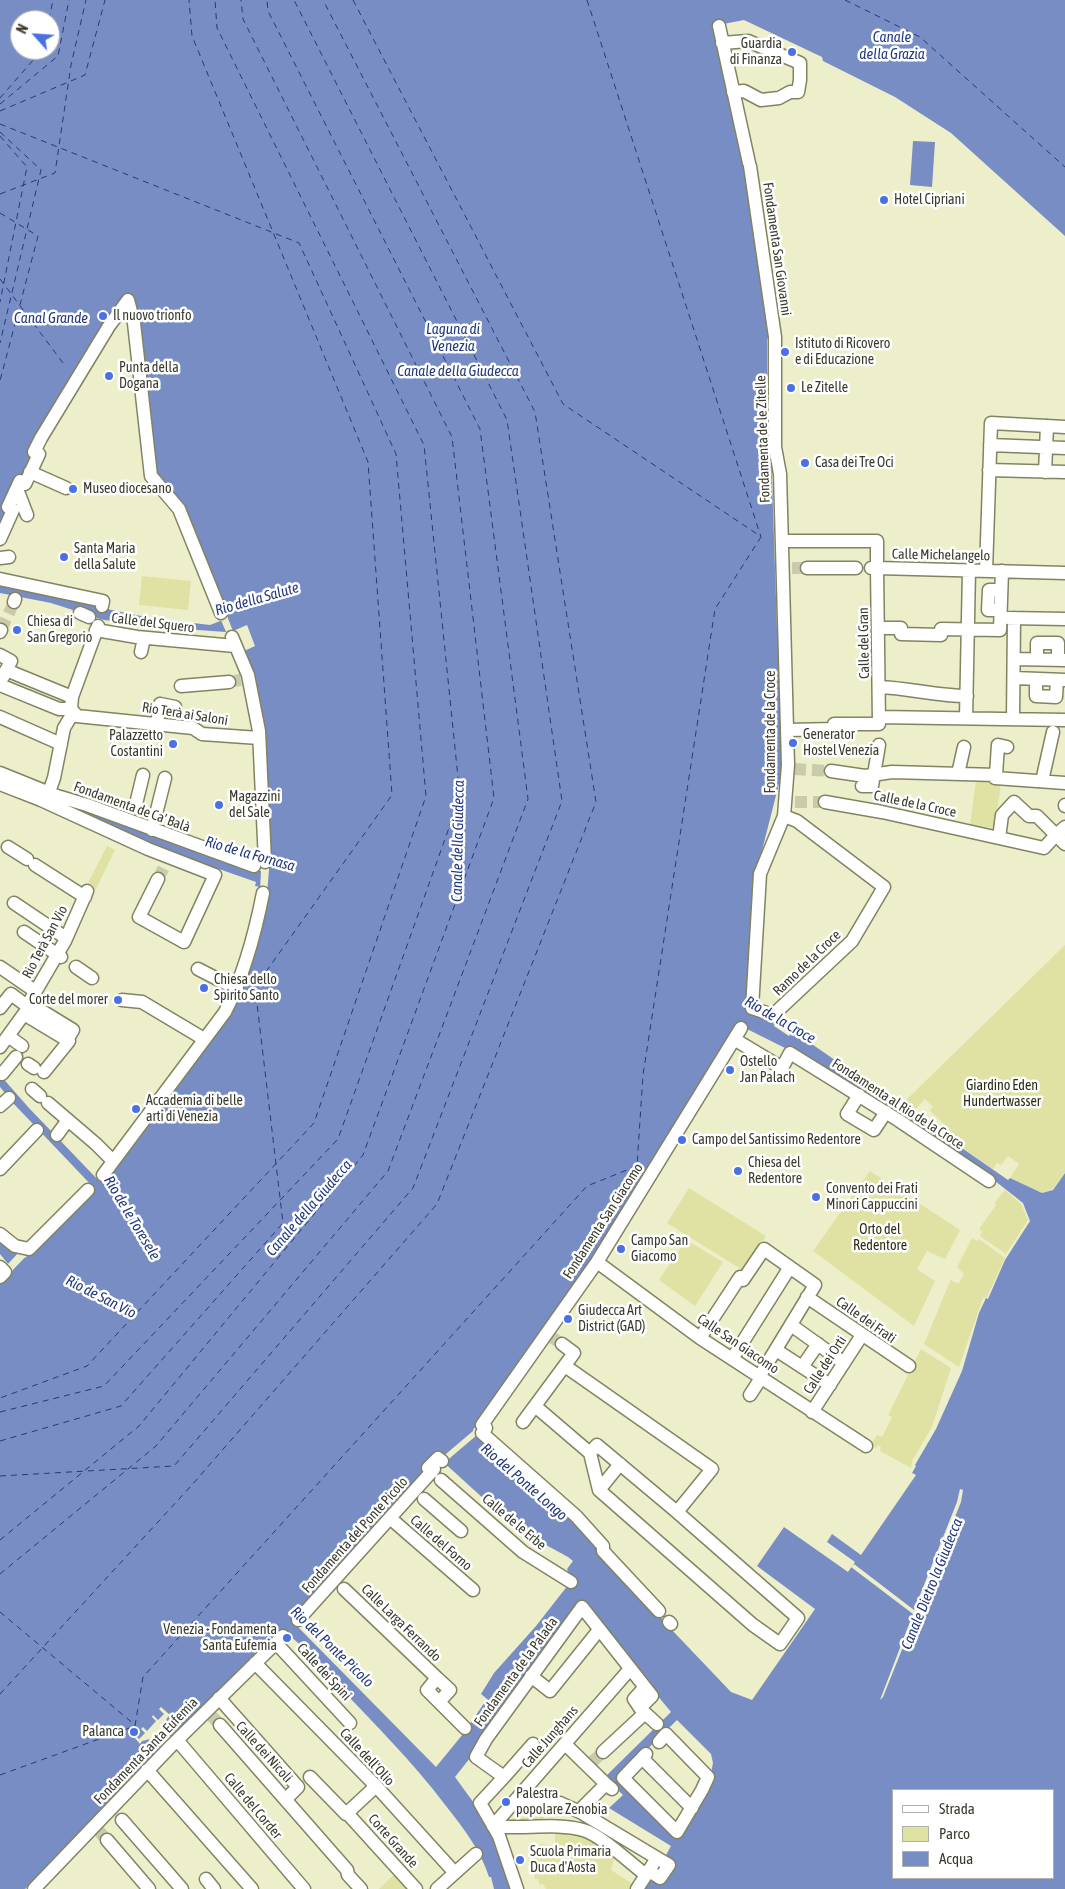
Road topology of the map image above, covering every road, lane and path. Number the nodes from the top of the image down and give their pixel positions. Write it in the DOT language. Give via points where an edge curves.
graph roads {
  1 [pos="718,26"];
  2 [pos="722,43"];
  3 [pos="733,92"];
  4 [pos="775,337"];
  5 [pos="1047,426"];
  6 [pos="1065,427"];
  7 [pos="990,445"];
  8 [pos="1047,447"];
  9 [pos="1065,448"];
  10 [pos="989,470"];
  11 [pos="30,472"];
  12 [pos="1045,472"];
  13 [pos="1065,472"];
  14 [pos="66,488"];
  15 [pos="16,489"];
  16 [pos="27,515"];
  17 [pos="6,535"];
  18 [pos="782,541"];
  19 [pos="807,568"];
  20 [pos="856,568"];
  21 [pos="874,568"];
  22 [pos="969,570"];
  23 [pos="986,571"];
  24 [pos="1002,571"];
  25 [pos="1065,573"];
  26 [pos="0,578"];
  27 [pos="102,606"];
  28 [pos="222,613"];
  29 [pos="1065,619"];
  30 [pos="1000,620"];
  31 [pos="1014,624"];
  32 [pos="878,628"];
  33 [pos="968,630"];
  34 [pos="144,638"];
  35 [pos="141,652"];
  36 [pos="0,655"];
  37 [pos="1014,659"];
  38 [pos="1061,660"];
  39 [pos="6,670"];
  40 [pos="1014,678"];
  41 [pos="1061,680"];
  42 [pos="229,682"];
  43 [pos="0,684"];
  44 [pos="181,686"];
  45 [pos="879,687"];
  46 [pos="967,696"];
  47 [pos="175,707"];
  48 [pos="71,709"];
  49 [pos="0,716"];
  50 [pos="879,717"];
  51 [pos="966,718"];
  52 [pos="1013,719"];
  53 [pos="1065,720"];
  54 [pos="157,723"];
  55 [pos="788,730"];
  56 [pos="1053,732"];
  57 [pos="259,738"];
  58 [pos="61,744"];
  59 [pos="879,745"];
  60 [pos="964,747"];
  61 [pos="1007,747"];
  62 [pos="831,771"];
  63 [pos="0,773"];
  64 [pos="958,774"];
  65 [pos="142,775"];
  66 [pos="873,775"];
  67 [pos="996,775"];
  68 [pos="165,778"];
  69 [pos="1042,781"];
  70 [pos="1065,783"];
  71 [pos="0,784"];
  72 [pos="862,786"];
  73 [pos="49,792"];
  74 [pos="825,802"];
  75 [pos="136,804"];
  76 [pos="784,816"];
  77 [pos="152,830"];
  78 [pos="1062,835"];
  79 [pos="999,838"];
  80 [pos="8,846"];
  81 [pos="158,879"];
  82 [pos="263,893"];
  83 [pos="14,903"];
  84 [pos="24,932"];
  85 [pos="66,938"];
  86 [pos="59,956"];
  87 [pos="0,967"];
  88 [pos="76,967"];
  89 [pos="198,970"];
  90 [pos="92,978"];
  91 [pos="237,989"];
  92 [pos="35,991"];
  93 [pos="122,1000"];
  94 [pos="26,1007"];
  95 [pos="0,1008"];
  96 [pos="747,1017"];
  97 [pos="8,1036"];
  98 [pos="204,1039"];
  99 [pos="734,1039"];
  100 [pos="0,1048"];
  101 [pos="36,1068"];
  102 [pos="2,1074"];
  103 [pos="859,1095"];
  104 [pos="40,1096"];
  105 [pos="886,1112"];
  106 [pos="68,1120"];
  107 [pos="37,1130"];
  108 [pos="57,1135"];
  109 [pos="113,1161"];
  110 [pos="0,1169"];
  111 [pos="103,1174"];
  112 [pos="989,1180"];
  113 [pos="88,1190"];
  114 [pos="0,1234"];
  115 [pos="598,1262"];
  116 [pos="790,1267"];
  117 [pos="808,1297"];
  118 [pos="790,1325"];
  119 [pos="862,1335"];
  120 [pos="700,1338"];
  121 [pos="562,1344"];
  122 [pos="818,1344"];
  123 [pos="776,1350"];
  124 [pos="732,1360"];
  125 [pos="844,1362"];
  126 [pos="565,1366"];
  127 [pos="909,1366"];
  128 [pos="802,1367"];
  129 [pos="760,1378"];
  130 [pos="830,1385"];
  131 [pos="750,1395"];
  132 [pos="535,1406"];
  133 [pos="812,1412"];
  134 [pos="523,1422"];
  135 [pos="866,1446"];
  136 [pos="590,1453"];
  137 [pos="620,1464"];
  138 [pos="437,1471"];
  139 [pos="599,1490"];
  140 [pos="418,1494"];
  141 [pos="677,1512"];
  142 [pos="390,1518"];
  143 [pos="461,1532"];
  144 [pos="570,1582"];
  145 [pos="339,1583"];
  146 [pos="473,1590"];
  147 [pos="659,1611"];
  148 [pos="599,1630"];
  149 [pos="288,1631"];
  150 [pos="255,1663"];
  151 [pos="630,1669"];
  152 [pos="531,1676"];
  153 [pos="219,1698"];
  154 [pos="643,1710"];
  155 [pos="350,1723"];
  156 [pos="657,1724"];
  157 [pos="220,1725"];
  158 [pos="465,1728"];
  159 [pos="662,1738"];
  160 [pos="178,1742"];
  161 [pos="533,1744"];
  162 [pos="565,1744"];
  163 [pos="605,1749"];
  164 [pos="148,1770"];
  165 [pos="310,1777"];
  166 [pos="504,1777"];
  167 [pos="375,1787"];
  168 [pos="286,1798"];
  169 [pos="515,1800"];
  170 [pos="692,1808"];
  171 [pos="579,1811"];
  172 [pos="347,1813"];
  173 [pos="116,1814"];
  174 [pos="493,1826"];
  175 [pos="107,1840"];
  176 [pos="476,1854"];
  177 [pos="455,1873"];
  178 [pos="647,1873"];
  179 [pos="206,1879"];
  180 [pos="179,1885"];
  181 [pos="34,1889"];
  182 [pos="150,1889"];
  183 [pos="214,1889"];
  184 [pos="252,1889"];
  185 [pos="304,1889"];
  186 [pos="361,1889"];
  187 [pos="416,1889"];
  188 [pos="437,1889"];
  189 [pos="518,1889"];
  190 [pos="637,1889"];
  1 -- 2 [label="street, Fondamenta San Giovanni"];
  2 -- 3 [label="street, Fondamenta San Giovanni"];
  2 -- 3 [label="street" via="748,41 800,63 798,92 760,100 744,91"];
  3 -- 4 [label="street, Fondamenta San Giovanni" via="749,165"];
  4 -- 18 [label="street, Fondamenta de le Zitelle" via="776,446"];
  5 -- 6 [label="street"];
  5 -- 7 [label="street" via="991,423"];
  5 -- 8 [label="street"];
  7 -- 8 [label="street"];
  7 -- 10 [label="street"];
  8 -- 9 [label="street"];
  8 -- 12 [label="street"];
  10 -- 12 [label="street"];
  10 -- 23 [label="street"];
  11 -- 14 [label="street"];
  11 -- 15 [label="street" via="25,484 20,482"];
  11 -- 28 [label="street" via="39,454 34,452 41,438 126,317 151,476 179,509"];
  12 -- 13 [label="street"];
  15 -- 16 [label="street"];
  15 -- 17 [label="street" via="8,507 13,510"];
  18 -- 21 [label="street, Calle Michelangelo" via="877,541"];
  18 -- 55 [label="street, Fondamenta de la Croce" via="787,568"];
  19 -- 20 [label="street"];
  21 -- 22 [label="street, Calle Michelangelo"];
  21 -- 32 [label="street, Calle del Gran"];
  22 -- 23 [label="street, Calle Michelangelo"];
  22 -- 33 [label="street"];
  23 -- 24 [label="street, Calle Michelangelo"];
  24 -- 25 [label="street, Calle Michelangelo"];
  24 -- 30 [label="street"];
  26 -- 27 [label="street" via="103,601"];
  29 -- 31 [label="street"];
  30 -- 31 [label="street"];
  30 -- 33 [label="street"];
  31 -- 37 [label="street"];
  32 -- 33 [label="street" via="901,628 901,634 941,635 941,629"];
  32 -- 45 [label="street, Calle del Gran"];
  33 -- 46 [label="street"];
  34 -- 35 [label="street"];
  34 -- 48 [label="street, Calle del Squero" via="93,621"];
  34 -- 57 [label="street, Calle del Squero" via="234,641 247,679"];
  36 -- 39 [label="street" via="10,661"];
  37 -- 38 [label="street"];
  37 -- 40 [label="street"];
  39 -- 43 [label="street"];
  39 -- 48 [label="street"];
  40 -- 41 [label="street"];
  40 -- 52 [label="street"];
  42 -- 44 [label="street"];
  43 -- 48 [label="street"];
  45 -- 46 [label="street"];
  45 -- 50 [label="street, Calle del Gran"];
  46 -- 51 [label="street"];
  47 -- 54 [label="street" via="160,704"];
  48 -- 54 [label="street, Rio Terà ai Saloni"];
  48 -- 58 [label="street"];
  49 -- 58 [label="street"];
  50 -- 51 [label="street"];
  50 -- 55 [label="street" via="879,724 834,724 834,729"];
  51 -- 52 [label="street"];
  52 -- 53 [label="street"];
  54 -- 57 [label="street, Rio Terà ai Saloni" via="193,728 202,734"];
  55 -- 76 [label="street, Fondamenta de la Croce" via="790,802"];
  56 -- 69 [label="street"];
  57 -- 77 [label="street, Fondamenta de Ca' Balà" via="259,864"];
  58 -- 73 [label="street"];
  59 -- 66 [label="street"];
  60 -- 64 [label="street"];
  61 -- 67 [label="street" via="998,745"];
  62 -- 66 [label="street"];
  63 -- 73 [label="street, Fondamenta de Ca' Balà"];
  64 -- 66 [label="street" via="892,772"];
  64 -- 67 [label="street"];
  65 -- 75 [label="street"];
  66 -- 72 [label="street" via="872,786"];
  67 -- 69 [label="street" via="995,778"];
  68 -- 77 [label="street"];
  69 -- 70 [label="street"];
  71 -- 81 [label="street" via="215,875 184,942 139,916"];
  73 -- 77 [label="street, Fondamenta de Ca' Balà"];
  74 -- 79 [label="street, Calle de la Croce"];
  76 -- 96 [label="street, Fondamenta de la Croce" via="760,874"];
  76 -- 96 [label="street, Ramo de la Croce" via="797,820 884,887 852,941 776,1013"];
  78 -- 79 [label="street, Calle de la Croce" via="1044,848"];
  78 -- 79 [label="street, Calle de la Croce" via="1037,816 1029,816 1014,802 1002,815"];
  80 -- 85 [label="street, Rio Terà San Vio" via="86,894"];
  82 -- 91 [label="street"];
  83 -- 85 [label="street"];
  84 -- 86 [label="street"];
  85 -- 86 [label="street, Rio Terà San Vio"];
  86 -- 92 [label="street, Rio Terà San Vio"];
  87 -- 92 [label="street"];
  88 -- 90 [label="street"];
  89 -- 91 [label="street"];
  91 -- 98 [label="street" via="225,1012"];
  92 -- 94 [label="street, Rio Terà San Vio"];
  93 -- 98 [label="street" via="142,1002"];
  94 -- 95 [label="street" via="10,994"];
  94 -- 97 [label="street, Rio Terà San Vio"];
  94 -- 101 [label="street" via="69,1041"];
  96 -- 99 [label="street, Fondamenta San Giacomo"];
  97 -- 100 [label="street, Rio Terà San Vio"];
  97 -- 102 [label="street" via="19,1052"];
  98 -- 109 [label="street"];
  99 -- 103 [label="street, Fondamenta al Rio de la Croce" via="782,1068 790,1053"];
  99 -- 115 [label="street, Fondamenta San Giacomo"];
  103 -- 105 [label="street, Fondamenta al Rio de la Croce"];
  103 -- 105 [label="street" via="847,1114 871,1135"];
  104 -- 106 [label="street"];
  105 -- 112 [label="street, Fondamenta al Rio de la Croce"];
  106 -- 108 [label="street"];
  106 -- 109 [label="street"];
  107 -- 110 [label="street"];
  109 -- 111 [label="street"];
  113 -- 114 [label="street" via="29,1249 15,1246"];
  115 -- 120 [label="street, Calle San Giacomo"];
  115 -- 147 [label="street, Fondamenta San Giacomo" via="480,1430 576,1516 603,1546 603,1551"];
  116 -- 117 [label="street" via="815,1285"];
  116 -- 120 [label="street" via="764,1248"];
  116 -- 124 [label="street"];
  117 -- 118 [label="street"];
  117 -- 119 [label="street, Calle dei Frati"];
  118 -- 122 [label="street"];
  118 -- 123 [label="street"];
  119 -- 125 [label="street, Calle dei Orti"];
  119 -- 127 [label="street, Calle dei Frati"];
  120 -- 124 [label="street, Calle San Giacomo"];
  121 -- 126 [label="street" via="574,1353"];
  122 -- 125 [label="street"];
  122 -- 128 [label="street"];
  123 -- 128 [label="street"];
  123 -- 129 [label="street"];
  124 -- 129 [label="street, Calle San Giacomo" via="741,1371"];
  125 -- 130 [label="street, Calle dei Orti"];
  126 -- 132 [label="street"];
  126 -- 141 [label="street" via="712,1469"];
  128 -- 130 [label="street"];
  129 -- 131 [label="street"];
  129 -- 133 [label="street, Calle San Giacomo"];
  130 -- 133 [label="street, Calle dei Orti"];
  132 -- 134 [label="street"];
  132 -- 136 [label="street"];
  133 -- 135 [label="street, Calle San Giacomo"];
  136 -- 137 [label="street" via="597,1445"];
  136 -- 139 [label="street"];
  137 -- 139 [label="street"];
  137 -- 141 [label="street"];
  138 -- 140 [label="street, Fondamenta del Ponte Picolo"];
  138 -- 144 [label="street, Calle de le Erbe" via="522,1552"];
  139 -- 141 [label="street" via="753,1625 780,1644 798,1618"];
  140 -- 142 [label="street, Fondamenta del Ponte Picolo"];
  140 -- 143 [label="street"];
  142 -- 145 [label="street, Fondamenta del Ponte Picolo"];
  142 -- 146 [label="street, Calle del Forno"];
  145 -- 149 [label="street, Fondamenta del Ponte Picolo"];
  145 -- 158 [label="street, Calle Larga Ferrando" via="437,1678 427,1690"];
  148 -- 151 [label="street"];
  148 -- 152 [label="street" via="550,1691"];
  148 -- 152 [label="street, Fondamenta de la Palada" via="582,1607"];
  149 -- 150 [label="street, Fondamenta Santa Eufemia"];
  149 -- 155 [label="street, Calle dei Spini"];
  150 -- 153 [label="street, Fondamenta Santa Eufemia"];
  150 -- 167 [label="street, Calle dell'Olio"];
  151 -- 154 [label="street" via="649,1692"];
  151 -- 162 [label="street, Calle Junghans"];
  152 -- 166 [label="street, Fondamenta de la Palada" via="476,1757"];
  153 -- 160 [label="street, Fondamenta Santa Eufemia"];
  153 -- 168 [label="street" via="298,1787"];
  154 -- 156 [label="street"];
  154 -- 163 [label="street"];
  157 -- 168 [label="street, Calle dei Nicoli"];
  159 -- 170 [label="street" via="708,1777"];
  160 -- 164 [label="street, Fondamenta Santa Eufemia"];
  160 -- 185 [label="street, Calle del Corder"];
  161 -- 166 [label="street"];
  162 -- 169 [label="street, Calle Junghans"];
  162 -- 171 [label="street" via="609,1786"];
  164 -- 173 [label="street, Fondamenta Santa Eufemia"];
  164 -- 184 [label="street"];
  165 -- 172 [label="street, Corte Grande"];
  166 -- 174 [label="street" via="480,1803"];
  167 -- 172 [label="street"];
  167 -- 177 [label="street, Calle dell'Olio"];
  168 -- 186 [label="street, Calle dei Nicoli"];
  169 -- 171 [label="street" via="560,1803"];
  169 -- 174 [label="street, Calle Junghans"];
  170 -- 170 [label="street" via="677,1832 623,1778 644,1756"];
  171 -- 178 [label="street" via="657,1858"];
  172 -- 187 [label="street, Corte Grande"];
  173 -- 180 [label="street"];
  173 -- 181 [label="street, Fondamenta Santa Eufemia" via="96,1828"];
  174 -- 178 [label="street" via="584,1830"];
  174 -- 189 [label="street"];
  175 -- 182 [label="street"];
  176 -- 177 [label="street"];
  177 -- 188 [label="street"];
  178 -- 190 [label="street"];
  179 -- 183 [label="street"];
}
